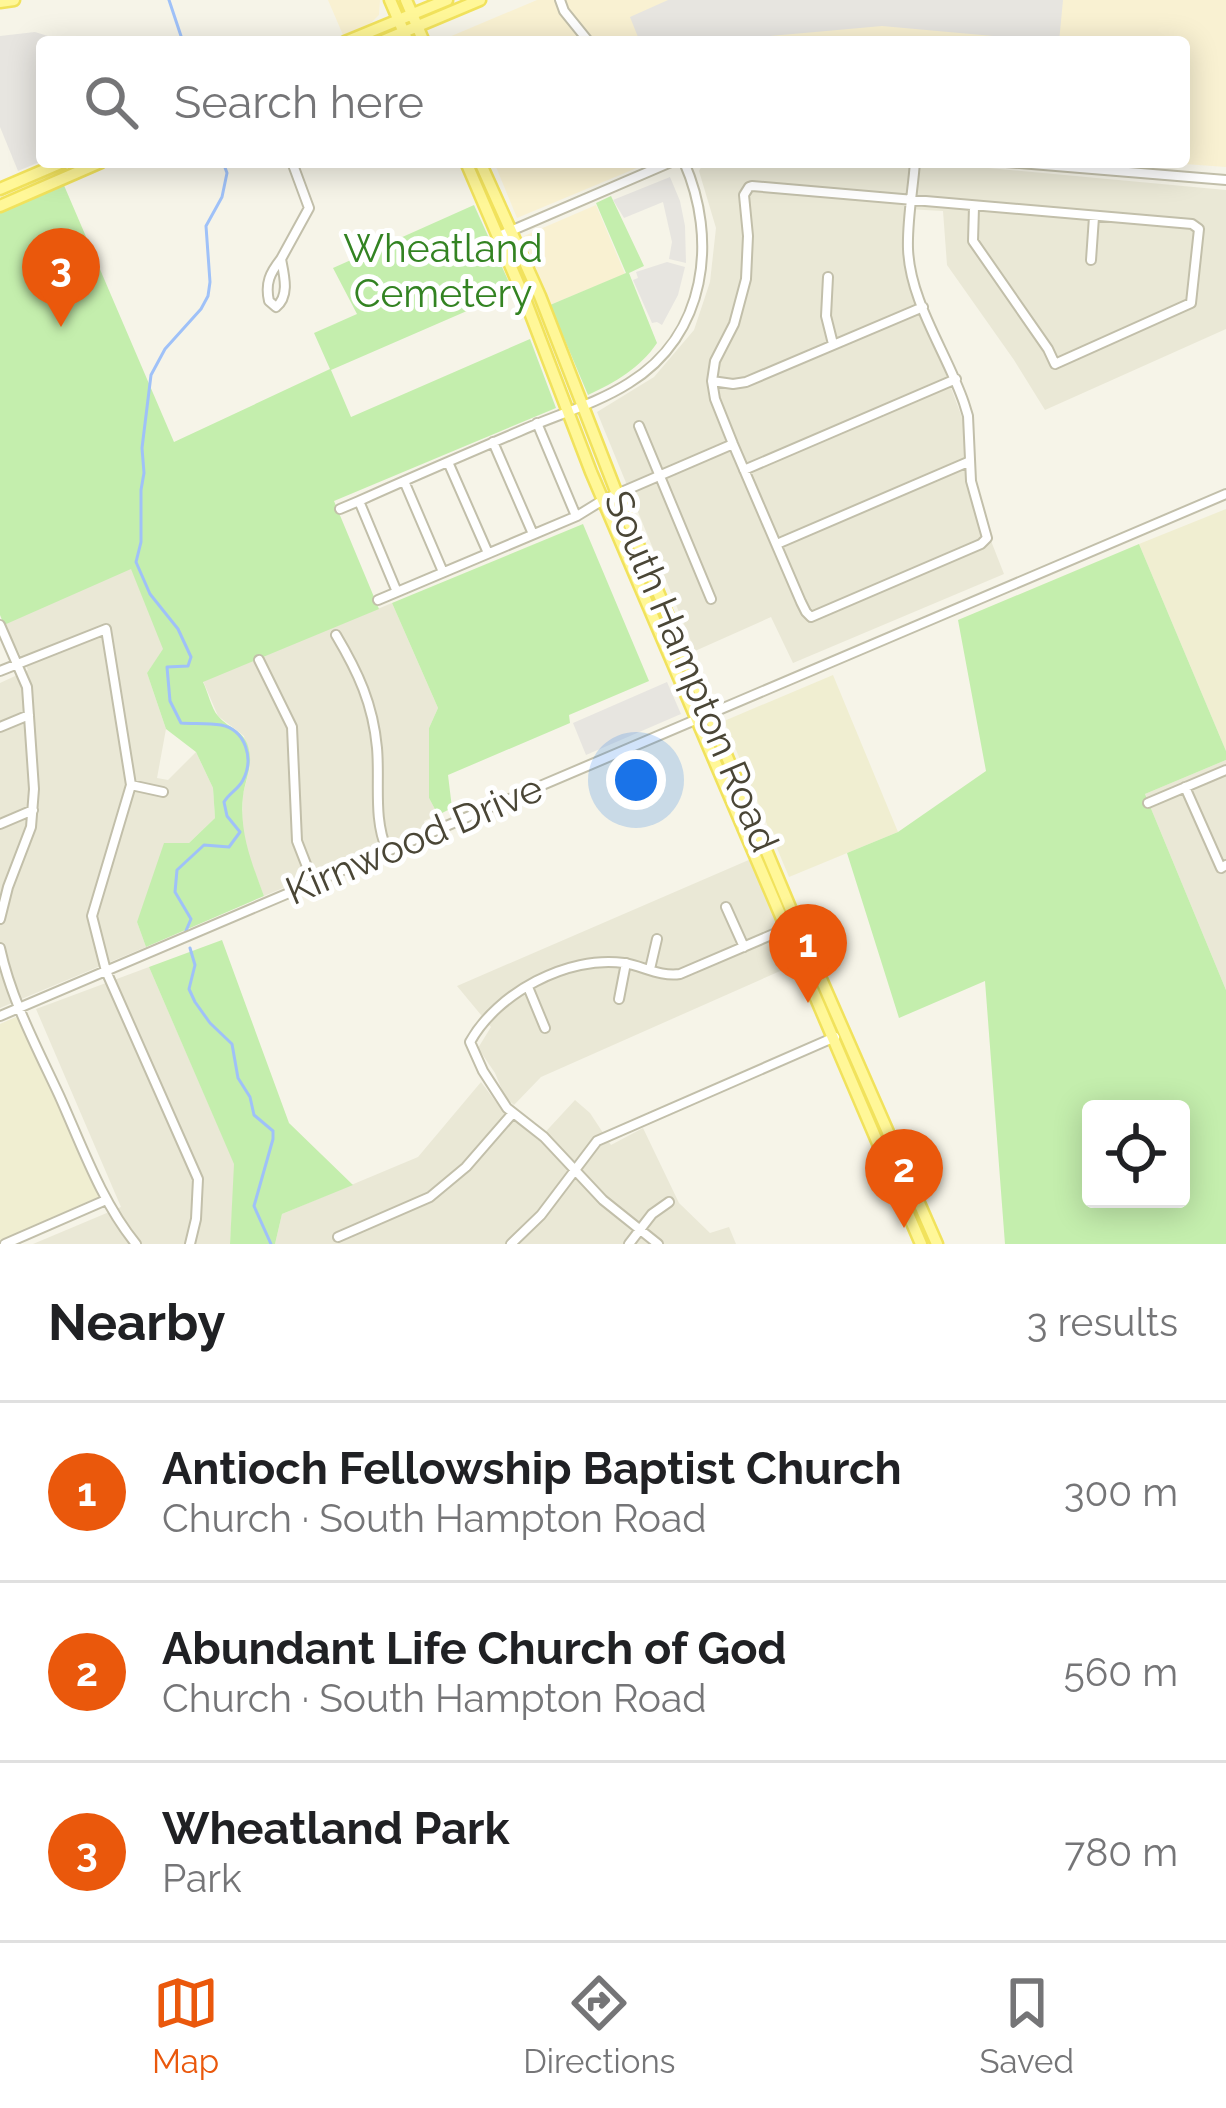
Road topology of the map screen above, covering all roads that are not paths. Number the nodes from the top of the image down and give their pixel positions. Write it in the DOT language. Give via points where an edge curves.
graph roads {
  1 [pos="14,0"];
  2 [pos="390,0"];
  3 [pos="406,0"];
  4 [pos="447,0"];
  5 [pos="480,0"];
  6 [pos="560,0"];
  7 [pos="0,2"];
  8 [pos="414,21"];
  9 [pos="404,31"];
  10 [pos="421,36"];
  11 [pos="584,36"];
  12 [pos="49,168"];
  13 [pos="87,168"];
  14 [pos="294,168"];
  15 [pos="469,168"];
  16 [pos="482,168"];
  17 [pos="657,168"];
  18 [pos="686,168"];
  19 [pos="914,168"];
  20 [pos="1079,168"];
  21 [pos="1226,180"];
  22 [pos="0,189"];
  23 [pos="911,202"];
  24 [pos="0,206"];
  25 [pos="974,207"];
  26 [pos="1094,217"];
  27 [pos="505,233"];
  28 [pos="281,259"];
  29 [pos="1091,260"];
  30 [pos="828,277"];
  31 [pos="540,296"];
  32 [pos="526,302"];
  33 [pos="923,307"];
  34 [pos="833,344"];
  35 [pos="956,379"];
  36 [pos="712,381"];
  37 [pos="582,405"];
  38 [pos="568,411"];
  39 [pos="537,423"];
  40 [pos="639,426"];
  41 [pos="493,442"];
  42 [pos="733,444"];
  43 [pos="448,461"];
  44 [pos="968,462"];
  45 [pos="744,470"];
  46 [pos="658,476"];
  47 [pos="404,481"];
  48 [pos="617,494"];
  49 [pos="1226,494"];
  50 [pos="603,500"];
  51 [pos="359,501"];
  52 [pos="340,509"];
  53 [pos="577,516"];
  54 [pos="533,535"];
  55 [pos="777,544"];
  56 [pos="488,553"];
  57 [pos="443,572"];
  58 [pos="397,592"];
  59 [pos="711,599"];
  60 [pos="377,600"];
  61 [pos="0,625"];
  62 [pos="336,635"];
  63 [pos="259,661"];
  64 [pos="18,663"];
  65 [pos="0,671"];
  66 [pos="710,712"];
  67 [pos="28,715"];
  68 [pos="696,718"];
  69 [pos="0,727"];
  70 [pos="1226,770"];
  71 [pos="130,785"];
  72 [pos="1185,787"];
  73 [pos="163,792"];
  74 [pos="1148,803"];
  75 [pos="33,810"];
  76 [pos="0,824"];
  77 [pos="387,850"];
  78 [pos="1224,867"];
  79 [pos="313,882"];
  80 [pos="726,907"];
  81 [pos="0,919"];
  82 [pos="792,927"];
  83 [pos="657,939"];
  84 [pos="744,947"];
  85 [pos="0,948"];
  86 [pos="626,963"];
  87 [pos="650,969"];
  88 [pos="106,970"];
  89 [pos="528,987"];
  90 [pos="619,999"];
  91 [pos="20,1008"];
  92 [pos="0,1016"];
  93 [pos="545,1028"];
  94 [pos="846,1034"];
  95 [pos="831,1039"];
  96 [pos="513,1113"];
  97 [pos="574,1172"];
  98 [pos="909,1180"];
  99 [pos="896,1186"];
  100 [pos="106,1200"];
  101 [pos="668,1202"];
  102 [pos="640,1231"];
  103 [pos="338,1237"];
  104 [pos="929,1243"];
  105 [pos="5,1244"];
  106 [pos="136,1244"];
  107 [pos="190,1244"];
  108 [pos="511,1244"];
  109 [pos="629,1244"];
  110 [pos="658,1244"];
  1 -- 7 [label="main road"];
  2 -- 9 [label="main road"];
  3 -- 8 [label="main road"];
  4 -- 8 [label="main road"];
  5 -- 8 [label="main road"];
  6 -- 11 [label="street"];
  8 -- 9 [label="main road"];
  8 -- 10 [label="main road"];
  12 -- 22 [label="main road"];
  13 -- 24 [label="main road"];
  14 -- 28 [label="street" via="309,208"];
  15 -- 27 [label="main road, South Hampton Road"];
  16 -- 27 [label="main road, South Hampton Road"];
  17 -- 27 [label="street"];
  18 -- 37 [label="street" via="704,228 692,304 650,368"];
  19 -- 23 [label="street"];
  20 -- 21 [label="street"];
  23 -- 25 [label="street"];
  23 -- 33 [label="street" via="908,254"];
  23 -- 36 [label="street" via="745,191 746,279"];
  25 -- 26 [label="street"];
  25 -- 26 [label="street" via="973,241 1055,364 1191,303 1198,230 1192,224"];
  26 -- 29 [label="street"];
  27 -- 31 [label="main road, South Hampton Road"];
  27 -- 32 [label="main road, South Hampton Road"];
  28 -- 28 [label="street" via="284,294 276,307 267,285"];
  30 -- 34 [label="street"];
  31 -- 32 [label="main road"];
  31 -- 37 [label="main road, South Hampton Road"];
  32 -- 38 [label="main road, South Hampton Road"];
  33 -- 34 [label="street"];
  33 -- 35 [label="street"];
  34 -- 36 [label="street" via="746,382"];
  35 -- 44 [label="street" via="968,416"];
  35 -- 45 [label="street"];
  36 -- 42 [label="street"];
  37 -- 38 [label="street"];
  37 -- 48 [label="main road, South Hampton Road"];
  38 -- 39 [label="street"];
  38 -- 50 [label="main road, South Hampton Road"];
  39 -- 41 [label="street"];
  39 -- 53 [label="street"];
  40 -- 46 [label="street"];
  41 -- 43 [label="street"];
  41 -- 54 [label="street"];
  42 -- 45 [label="street"];
  42 -- 46 [label="street"];
  43 -- 47 [label="street"];
  43 -- 56 [label="street"];
  44 -- 55 [label="street"];
  44 -- 55 [label="street" via="986,542 811,617"];
  45 -- 55 [label="street"];
  46 -- 48 [label="street"];
  46 -- 59 [label="street"];
  47 -- 51 [label="street"];
  47 -- 57 [label="street"];
  48 -- 50 [label="street"];
  48 -- 66 [label="main road, South Hampton Road"];
  49 -- 66 [label="street, Kirnwood Drive"];
  50 -- 53 [label="street"];
  50 -- 68 [label="main road, South Hampton Road"];
  51 -- 52 [label="street"];
  51 -- 58 [label="street"];
  53 -- 54 [label="street"];
  54 -- 56 [label="street"];
  56 -- 57 [label="street"];
  57 -- 58 [label="street"];
  58 -- 60 [label="street"];
  61 -- 64 [label="street"];
  62 -- 77 [label="street" via="372,709"];
  63 -- 79 [label="street" via="292,727 297,841"];
  64 -- 65 [label="street"];
  64 -- 67 [label="street"];
  64 -- 71 [label="street" via="106,629"];
  66 -- 68 [label="street, Kirnwood Drive"];
  66 -- 82 [label="main road, South Hampton Road"];
  67 -- 69 [label="street"];
  67 -- 75 [label="street"];
  68 -- 77 [label="street, Kirnwood Drive"];
  68 -- 82 [label="main road, South Hampton Road"];
  70 -- 72 [label="street"];
  71 -- 73 [label="street"];
  71 -- 88 [label="street" via="92,916"];
  72 -- 74 [label="street"];
  72 -- 78 [label="street"];
  75 -- 76 [label="street"];
  75 -- 81 [label="street"];
  77 -- 79 [label="street, Kirnwood Drive"];
  79 -- 88 [label="street, Kirnwood Drive"];
  80 -- 84 [label="street"];
  82 -- 84 [label="street"];
  82 -- 94 [label="main road, South Hampton Road"];
  82 -- 95 [label="main road, South Hampton Road"];
  83 -- 87 [label="street"];
  84 -- 87 [label="street" via="680,974"];
  85 -- 91 [label="street"];
  86 -- 87 [label="street"];
  86 -- 89 [label="street" via="584,964"];
  86 -- 90 [label="street"];
  88 -- 91 [label="street, Kirnwood Drive"];
  88 -- 107 [label="street" via="194,1166 199,1196"];
  89 -- 93 [label="street"];
  89 -- 96 [label="street" via="470,1042"];
  91 -- 92 [label="street, Kirnwood Drive"];
  91 -- 100 [label="street"];
  94 -- 95 [label="street"];
  94 -- 98 [label="main road, South Hampton Road"];
  95 -- 97 [label="street" via="606,1135"];
  95 -- 99 [label="main road, South Hampton Road"];
  96 -- 97 [label="street"];
  96 -- 103 [label="street" via="430,1197"];
  97 -- 102 [label="street"];
  97 -- 108 [label="street"];
  98 -- 99 [label="main road"];
  98 -- 104 [label="main road, South Hampton Road"];
  99 -- 104 [label="main road, South Hampton Road"];
  100 -- 105 [label="street"];
  100 -- 106 [label="street"];
  101 -- 102 [label="street"];
  102 -- 109 [label="street"];
  102 -- 110 [label="street"];
}
